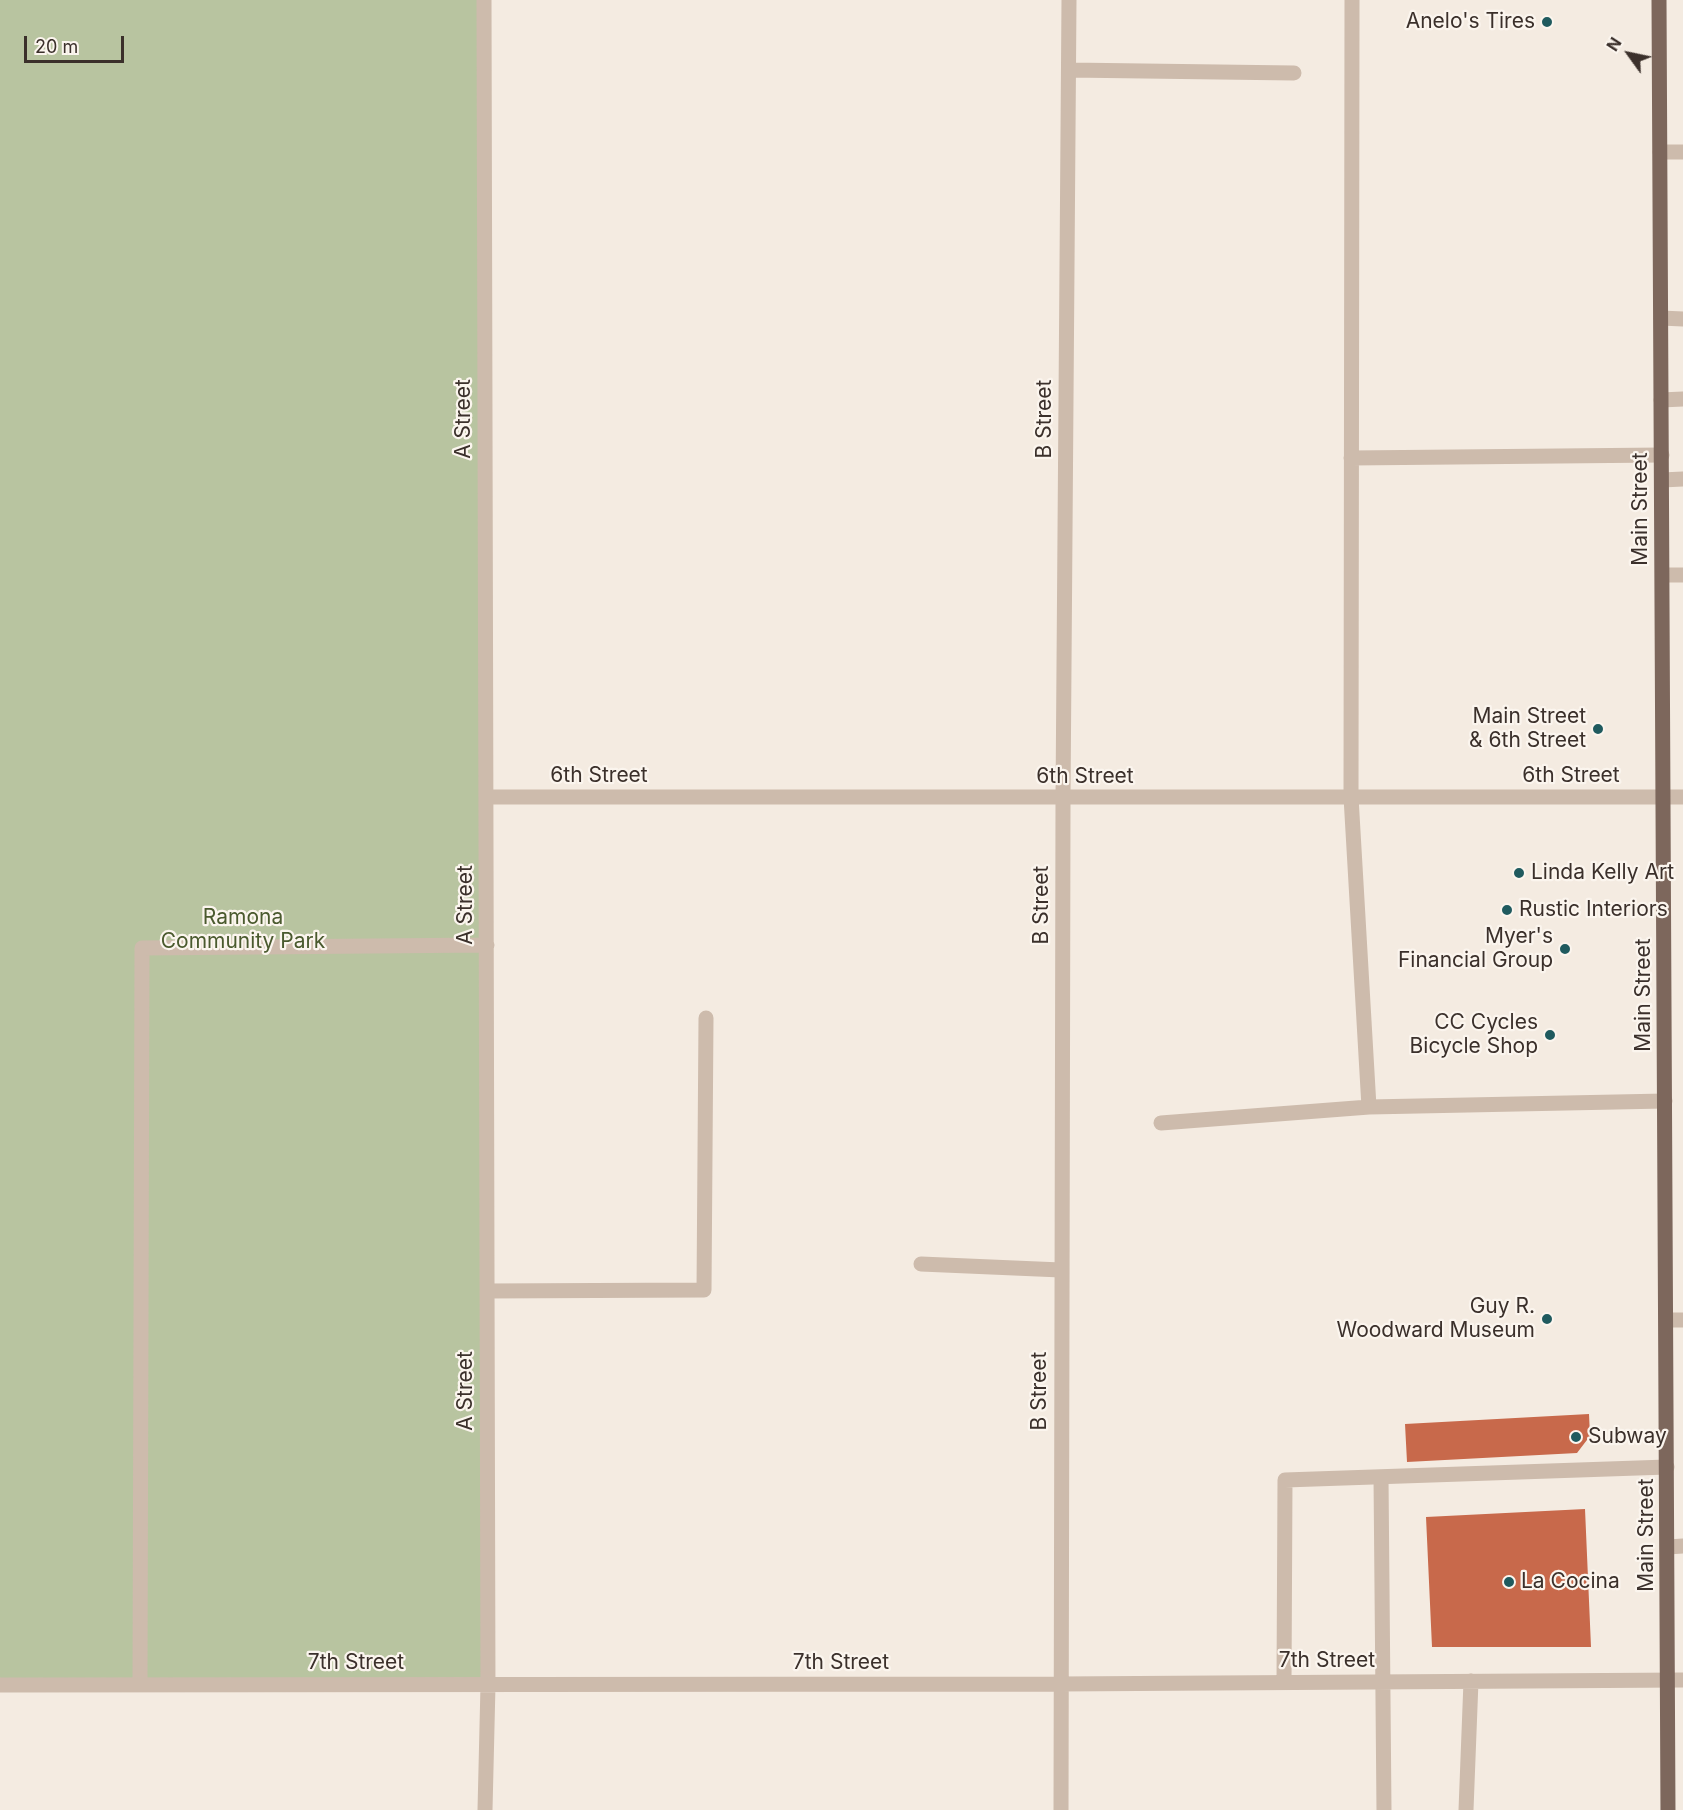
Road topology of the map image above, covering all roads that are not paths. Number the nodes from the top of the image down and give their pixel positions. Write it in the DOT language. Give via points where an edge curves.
graph roads {
  1 [pos="484,0"];
  2 [pos="1069,0"];
  3 [pos="1352,0"];
  4 [pos="1659,0"];
  5 [pos="1069,70"];
  6 [pos="1294,73"];
  7 [pos="1660,152"];
  8 [pos="1683,152"];
  9 [pos="1661,318"];
  10 [pos="1683,319"];
  11 [pos="1683,399"];
  12 [pos="1661,400"];
  13 [pos="1662,454"];
  14 [pos="1352,458"];
  15 [pos="1683,479"];
  16 [pos="1662,480"];
  17 [pos="1663,575"];
  18 [pos="1683,575"];
  19 [pos="1351,796"];
  20 [pos="486,797"];
  21 [pos="1664,797"];
  22 [pos="1683,797"];
  23 [pos="1063,798"];
  24 [pos="487,945"];
  25 [pos="706,1018"];
  26 [pos="1665,1101"];
  27 [pos="1369,1107"];
  28 [pos="1161,1123"];
  29 [pos="921,1264"];
  30 [pos="1061,1270"];
  31 [pos="487,1291"];
  32 [pos="1667,1320"];
  33 [pos="1683,1320"];
  34 [pos="1667,1467"];
  35 [pos="1381,1477"];
  36 [pos="1675,1546"];
  37 [pos="1676,1680"];
  38 [pos="1384,1681"];
  39 [pos="1471,1681"];
  40 [pos="1284,1682"];
  41 [pos="140,1684"];
  42 [pos="488,1684"];
  43 [pos="1060,1684"];
  44 [pos="0,1685"];
  45 [pos="485,1810"];
  46 [pos="1061,1810"];
  47 [pos="1384,1810"];
  48 [pos="1466,1810"];
  49 [pos="1668,1810"];
  1 -- 20 [label="street, A Street"];
  2 -- 5 [label="street, B Street"];
  3 -- 14 [label="street"];
  4 -- 7 [label="main road, Main Street"];
  5 -- 6 [label="street"];
  5 -- 23 [label="street, B Street"];
  7 -- 8 [label="street"];
  7 -- 9 [label="main road, Main Street"];
  9 -- 10 [label="street"];
  9 -- 12 [label="main road, Main Street"];
  11 -- 12 [label="street"];
  12 -- 13 [label="main road, Main Street"];
  13 -- 14 [label="street"];
  13 -- 16 [label="main road, Main Street"];
  14 -- 19 [label="street"];
  15 -- 16 [label="street"];
  16 -- 17 [label="main road, Main Street"];
  17 -- 18 [label="street"];
  17 -- 21 [label="main road, Main Street"];
  19 -- 21 [label="street, 6th Street"];
  19 -- 23 [label="street, 6th Street"];
  19 -- 27 [label="street"];
  20 -- 23 [label="street, 6th Street"];
  20 -- 24 [label="street, A Street"];
  21 -- 22 [label="street, 6th Street"];
  21 -- 26 [label="main road, Main Street"];
  23 -- 30 [label="street, B Street"];
  24 -- 31 [label="street, A Street"];
  24 -- 41 [label="street" via="142,948"];
  25 -- 31 [label="street" via="704,1290"];
  26 -- 27 [label="street"];
  26 -- 32 [label="main road, Main Street"];
  27 -- 28 [label="street"];
  29 -- 30 [label="street"];
  30 -- 43 [label="street, B Street"];
  31 -- 42 [label="street, A Street"];
  32 -- 33 [label="street"];
  32 -- 34 [label="main road, Main Street"];
  34 -- 35 [label="street"];
  34 -- 36 [label="main road, Main Street"];
  35 -- 38 [label="street"];
  35 -- 40 [label="street" via="1285,1480"];
  36 -- 37 [label="main road, Main Street"];
  37 -- 39 [label="street, 7th Street"];
  37 -- 49 [label="main road, Main Street"];
  38 -- 39 [label="street, 7th Street"];
  38 -- 40 [label="street, 7th Street"];
  38 -- 47 [label="street"];
  39 -- 48 [label="street"];
  40 -- 43 [label="street, 7th Street"];
  41 -- 42 [label="street, 7th Street"];
  41 -- 44 [label="street, 7th Street"];
  42 -- 43 [label="street, 7th Street"];
  42 -- 45 [label="street, A Street"];
  43 -- 46 [label="street, B Street"];
}
